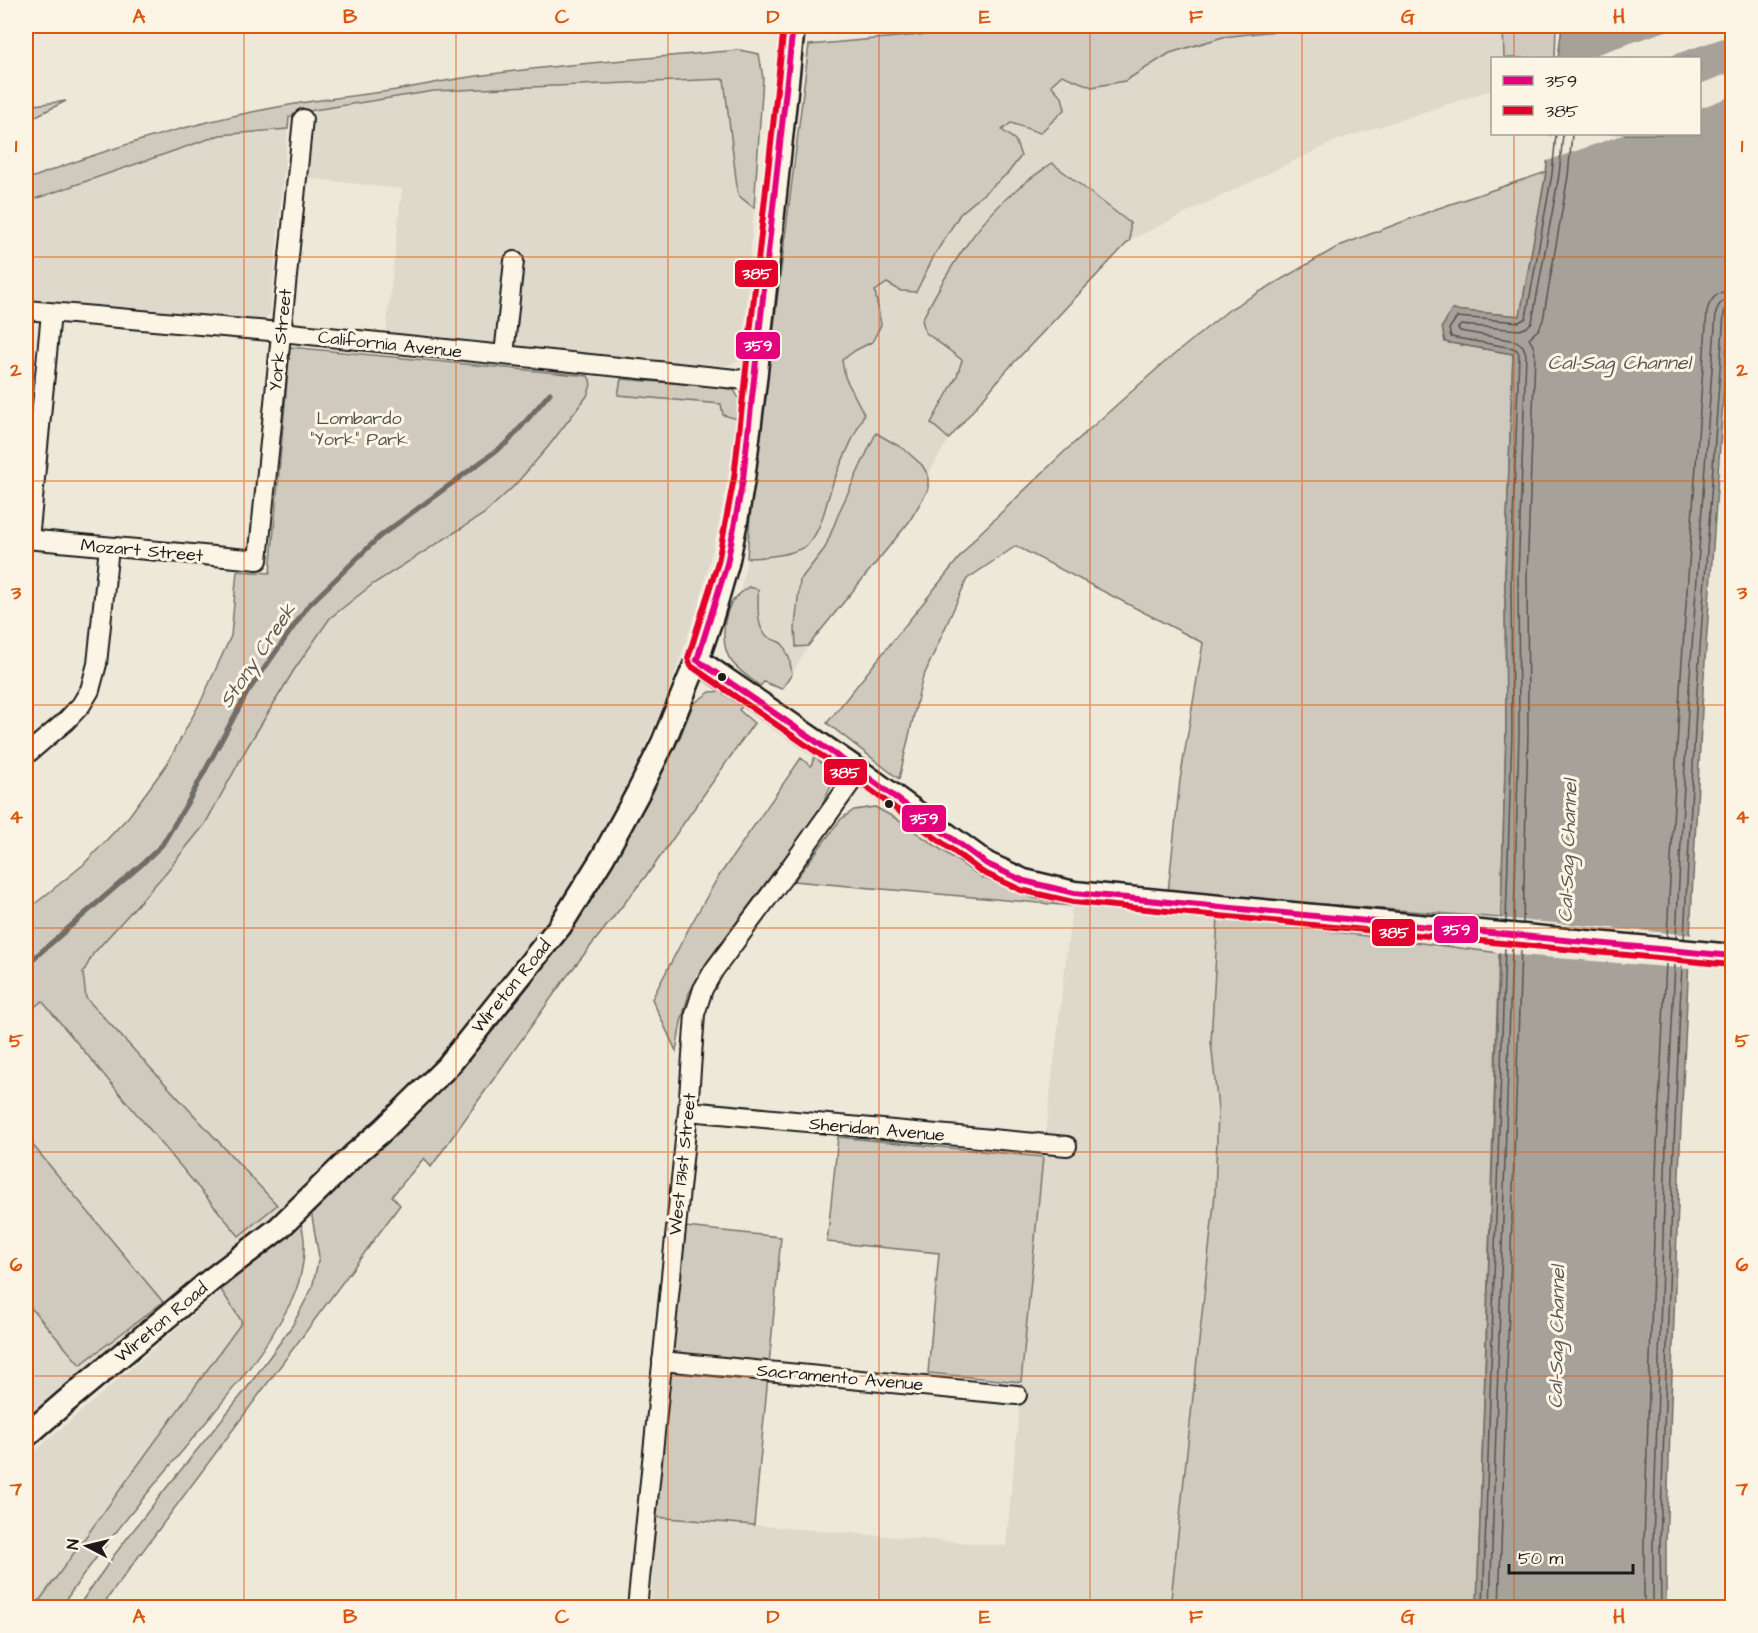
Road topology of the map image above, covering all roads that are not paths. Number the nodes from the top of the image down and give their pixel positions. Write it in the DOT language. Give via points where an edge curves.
graph roads {
  1 [pos="793,26"];
  2 [pos="303,119"];
  3 [pos="514,261"];
  4 [pos="26,310"];
  5 [pos="51,313"];
  6 [pos="281,332"];
  7 [pos="504,355"];
  8 [pos="755,381"];
  9 [pos="27,539"];
  10 [pos="109,548"];
  11 [pos="258,560"];
  12 [pos="697,660"];
  13 [pos="26,755"];
  14 [pos="859,771"];
  15 [pos="1732,956"];
  16 [pos="688,1112"];
  17 [pos="1067,1146"];
  18 [pos="663,1361"];
  19 [pos="1017,1395"];
  20 [pos="26,1436"];
  21 [pos="638,1608"];
  1 -- 8 [label="street, Wireton Road"];
  2 -- 6 [label="street, York Street"];
  3 -- 7 [label="street"];
  4 -- 5 [label="street, California Avenue"];
  5 -- 6 [label="street, California Avenue"];
  5 -- 9 [label="street"];
  6 -- 7 [label="street, California Avenue"];
  6 -- 11 [label="street, York Street"];
  7 -- 8 [label="street, California Avenue"];
  8 -- 12 [label="street, Wireton Road" via="736,521"];
  9 -- 10 [label="street, Mozart Street"];
  10 -- 11 [label="street, Mozart Street"];
  10 -- 13 [label="street" via="97,664 90,690 66,721"];
  12 -- 14 [label="street"];
  12 -- 20 [label="street, Wireton Road" via="663,743 603,857 560,926 448,1066 279,1228 211,1280"];
  14 -- 15 [label="street" via="987,864 1024,881 1074,893"];
  14 -- 16 [label="street, West 131st Street" via="703,989 695,1014"];
  16 -- 17 [label="street, Sheridan Avenue"];
  16 -- 18 [label="street, West 131st Street"];
  18 -- 19 [label="street, Sacramento Avenue"];
  18 -- 21 [label="street, West 131st Street"];
}
